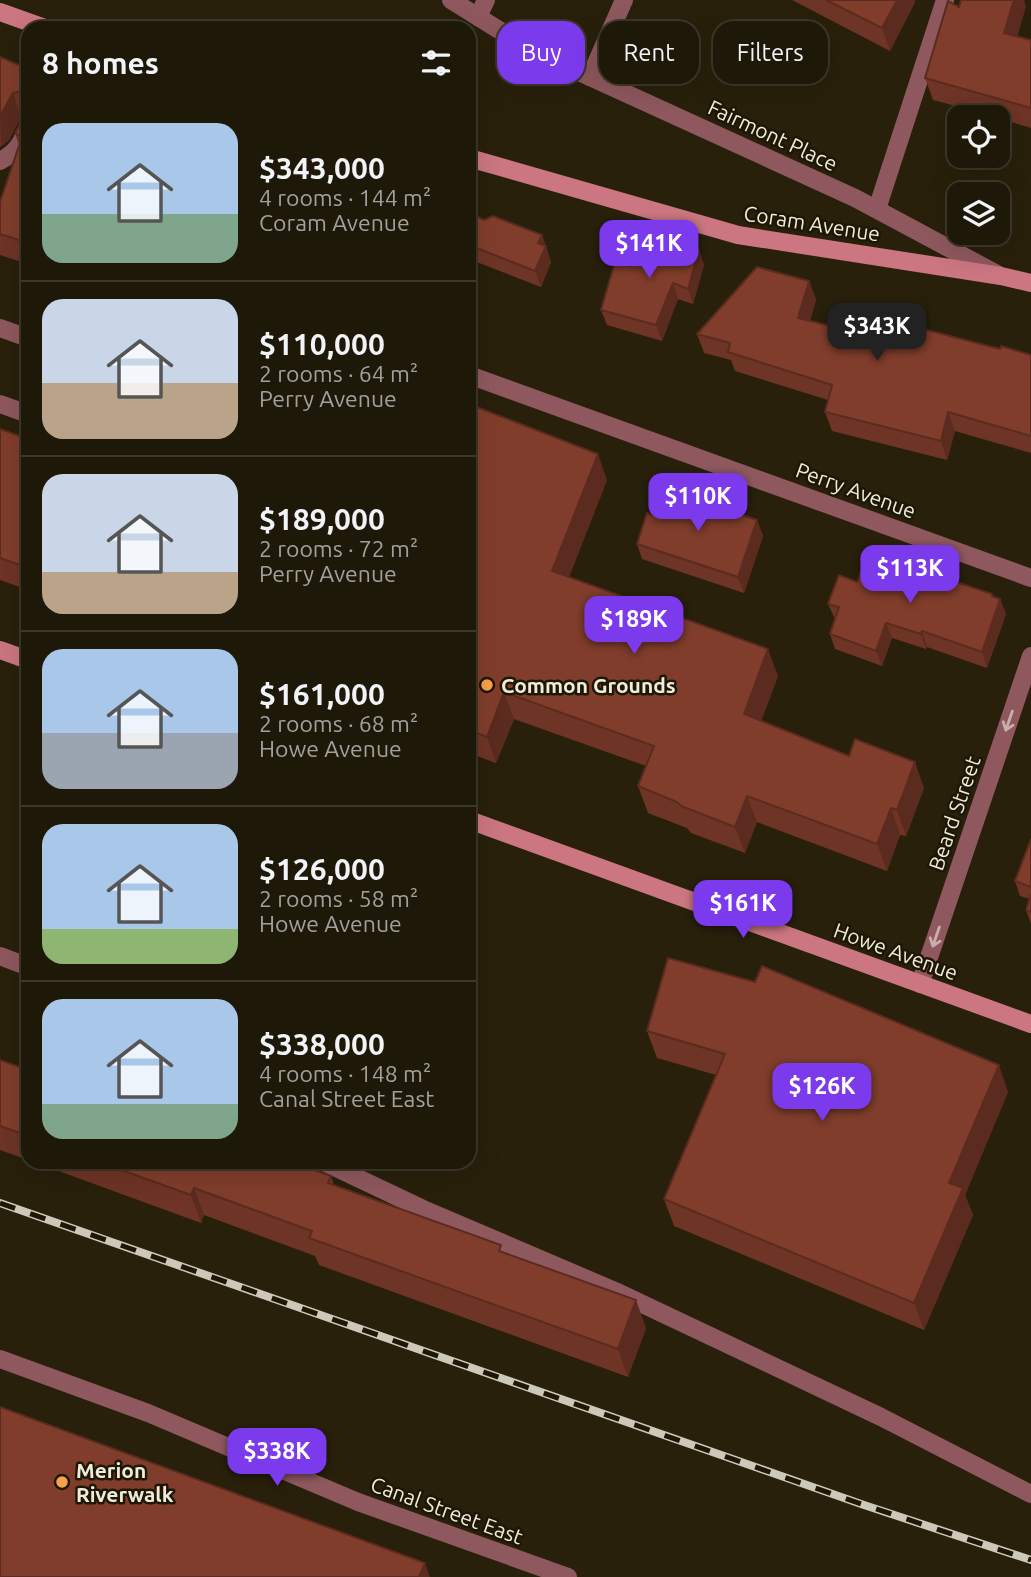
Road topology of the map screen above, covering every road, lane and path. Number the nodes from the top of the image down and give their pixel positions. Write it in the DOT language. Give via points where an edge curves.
graph roads {
  1 [pos="451,0"];
  2 [pos="486,0"];
  3 [pos="624,0"];
  4 [pos="944,0"];
  5 [pos="0,12"];
  6 [pos="478,17"];
  7 [pos="25,21"];
  8 [pos="590,77"];
  9 [pos="21,142"];
  10 [pos="476,160"];
  11 [pos="0,161"];
  12 [pos="877,209"];
  13 [pos="1000,276"];
  14 [pos="1031,283"];
  15 [pos="0,328"];
  16 [pos="21,336"];
  17 [pos="476,378"];
  18 [pos="0,404"];
  19 [pos="21,412"];
  20 [pos="1031,578"];
  21 [pos="0,650"];
  22 [pos="1031,656"];
  23 [pos="21,658"];
  24 [pos="476,823"];
  25 [pos="0,956"];
  26 [pos="21,964"];
  27 [pos="920,984"];
  28 [pos="1031,1024"];
  29 [pos="339,1169"];
  30 [pos="0,1359"];
  31 [pos="1031,1494"];
  32 [pos="568,1577"];
  1 -- 6 [label="street, Fairmont Place"];
  2 -- 6 [label="street"];
  3 -- 8 [label="street"];
  4 -- 12 [label="street"];
  5 -- 7 [label="main road"];
  6 -- 8 [label="street, Fairmont Place" via="531,51"];
  8 -- 12 [label="street, Fairmont Place"];
  9 -- 11 [label="street"];
  10 -- 13 [label="main road, Coram Avenue" via="738,235"];
  12 -- 13 [label="street, Fairmont Place"];
  13 -- 14 [label="main road, Coram Avenue"];
  15 -- 16 [label="street"];
  17 -- 20 [label="street, Perry Avenue"];
  18 -- 19 [label="street"];
  21 -- 23 [label="main road"];
  22 -- 27 [label="street, Beard Street, one-way"];
  24 -- 27 [label="main road, Howe Avenue"];
  25 -- 26 [label="street"];
  27 -- 28 [label="main road, Howe Avenue"];
  29 -- 31 [label="street" via="615,1292 881,1417"];
  30 -- 32 [label="street, Canal Street East" via="148,1413 358,1502"];
}
